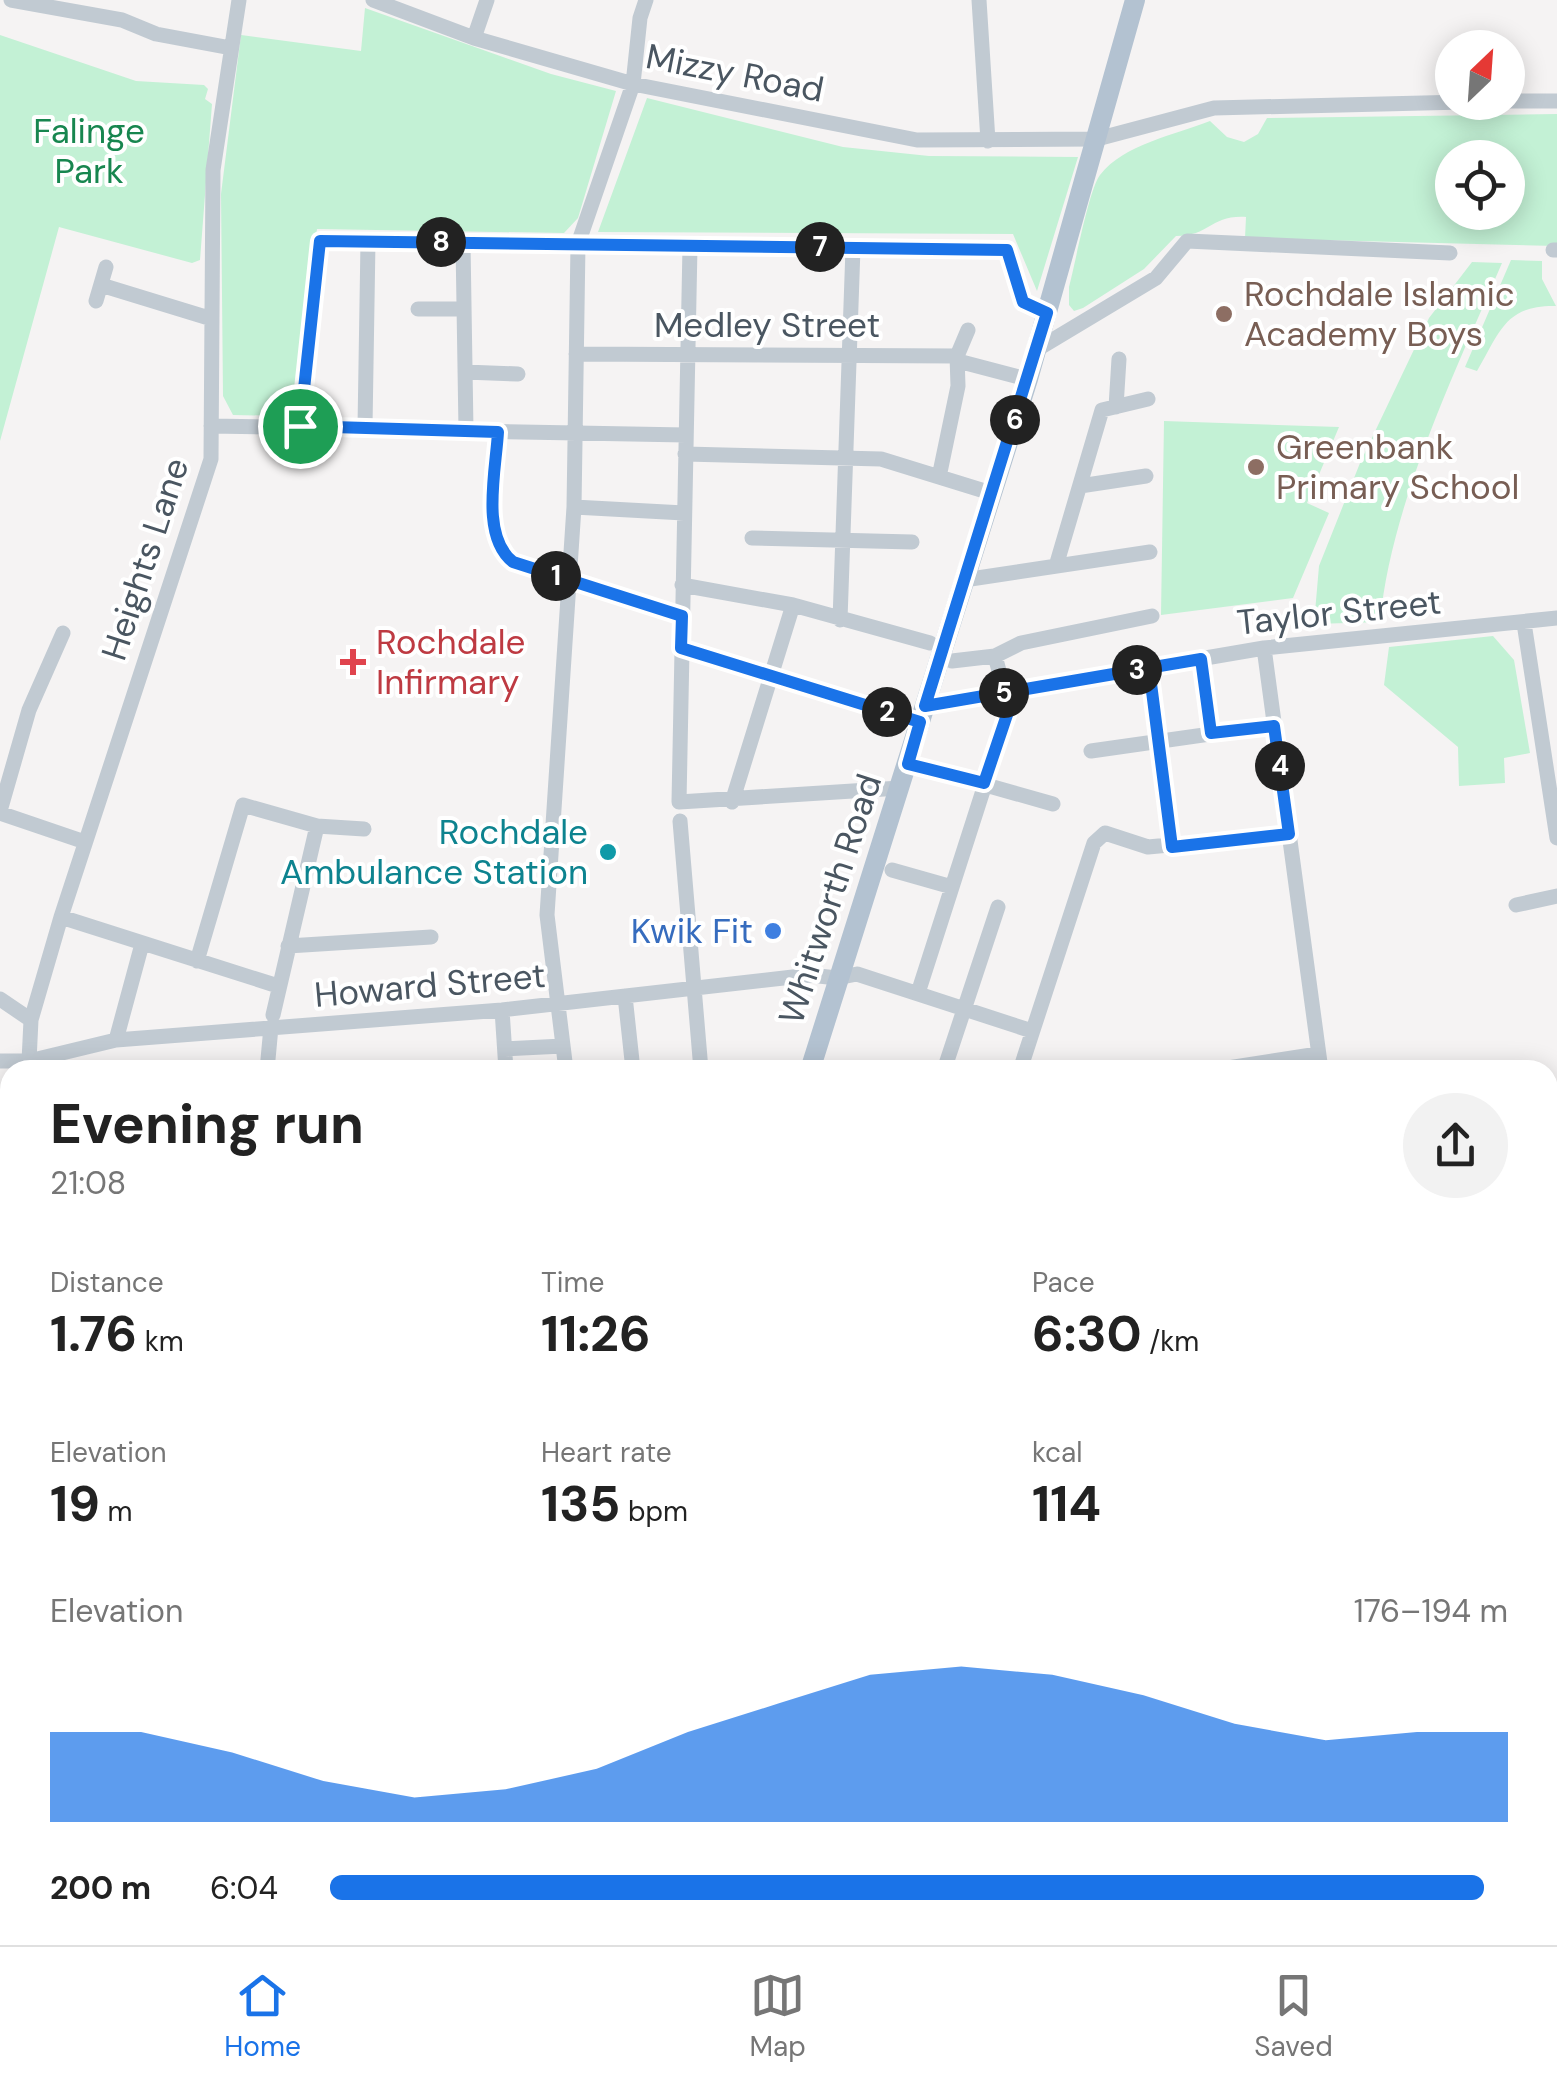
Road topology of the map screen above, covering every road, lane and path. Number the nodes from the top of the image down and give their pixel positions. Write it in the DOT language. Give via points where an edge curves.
graph roads {
  1 [pos="11,0"];
  2 [pos="239,0"];
  3 [pos="373,0"];
  4 [pos="487,0"];
  5 [pos="646,0"];
  6 [pos="979,0"];
  7 [pos="1136,0"];
  8 [pos="474,38"];
  9 [pos="230,48"];
  10 [pos="634,84"];
  11 [pos="1557,101"];
  12 [pos="1525,102"];
  13 [pos="1435,103"];
  14 [pos="1097,139"];
  15 [pos="988,141"];
  16 [pos="368,241"];
  17 [pos="463,242"];
  18 [pos="578,244"];
  19 [pos="690,246"];
  20 [pos="853,248"];
  21 [pos="1450,253"];
  22 [pos="106,267"];
  23 [pos="418,309"];
  24 [pos="464,310"];
  25 [pos="1047,313"];
  26 [pos="212,318"];
  27 [pos="968,330"];
  28 [pos="1036,350"];
  29 [pos="576,354"];
  30 [pos="687,354"];
  31 [pos="849,355"];
  32 [pos="958,358"];
  33 [pos="1119,358"];
  34 [pos="465,372"];
  35 [pos="518,374"];
  36 [pos="1019,377"];
  37 [pos="1148,399"];
  38 [pos="1109,408"];
  39 [pos="211,426"];
  40 [pos="300,426"];
  41 [pos="365,427"];
  42 [pos="466,430"];
  43 [pos="498,432"];
  44 [pos="576,434"];
  45 [pos="686,435"];
  46 [pos="685,454"];
  47 [pos="846,458"];
  48 [pos="1146,476"];
  49 [pos="938,477"];
  50 [pos="1080,486"];
  51 [pos="992,493"];
  52 [pos="574,506"];
  53 [pos="684,512"];
  54 [pos="752,538"];
  55 [pos="843,540"];
  56 [pos="912,542"];
  57 [pos="1150,552"];
  58 [pos="1056,566"];
  59 [pos="567,580"];
  60 [pos="964,580"];
  61 [pos="682,585"];
  62 [pos="794,605"];
  63 [pos="682,616"];
  64 [pos="1152,616"];
  65 [pos="1557,618"];
  66 [pos="840,620"];
  67 [pos="1524,623"];
  68 [pos="63,633"];
  69 [pos="930,643"];
  70 [pos="681,648"];
  71 [pos="1264,648"];
  72 [pos="995,656"];
  73 [pos="1201,659"];
  74 [pos="952,661"];
  75 [pos="1149,668"];
  76 [pos="772,676"];
  77 [pos="1010,692"];
  78 [pos="923,714"];
  79 [pos="1274,726"];
  80 [pos="1211,733"];
  81 [pos="1159,740"];
  82 [pos="1090,751"];
  83 [pos="908,764"];
  84 [pos="984,783"];
  85 [pos="900,788"];
  86 [pos="732,802"];
  87 [pos="1053,804"];
  88 [pos="0,812"];
  89 [pos="680,821"];
  90 [pos="318,826"];
  91 [pos="364,829"];
  92 [pos="1289,834"];
  93 [pos="1557,838"];
  94 [pos="85,842"];
  95 [pos="1172,847"];
  96 [pos="892,870"];
  97 [pos="952,887"];
  98 [pos="1557,896"];
  99 [pos="1516,905"];
  100 [pos="998,906"];
  101 [pos="61,916"];
  102 [pos="430,937"];
  103 [pos="142,944"];
  104 [pos="288,946"];
  105 [pos="197,961"];
  106 [pos="837,978"];
  107 [pos="278,986"];
  108 [pos="694,989"];
  109 [pos="918,992"];
  110 [pos="626,996"];
  111 [pos="0,999"];
  112 [pos="558,1004"];
  113 [pos="966,1008"];
  114 [pos="502,1010"];
  115 [pos="31,1020"];
  116 [pos="272,1021"];
  117 [pos="1032,1031"];
  118 [pos="116,1040"];
  119 [pos="564,1046"];
  120 [pos="505,1049"];
  121 [pos="29,1060"];
  122 [pos="33,1060"];
  123 [pos="268,1060"];
  124 [pos="506,1060"];
  125 [pos="565,1060"];
  126 [pos="632,1060"];
  127 [pos="700,1060"];
  128 [pos="813,1060"];
  129 [pos="948,1060"];
  130 [pos="1023,1060"];
  131 [pos="1319,1060"];
  1 -- 9 [label="street"];
  2 -- 9 [label="street, Heights Lane"];
  3 -- 8 [label="street, Mizzy Road"];
  4 -- 8 [label="street"];
  5 -- 10 [label="street"];
  6 -- 15 [label="street"];
  7 -- 14 [label="main road, Whitworth Road"];
  8 -- 10 [label="street, Mizzy Road"];
  9 -- 26 [label="street, Heights Lane" via="213,170"];
  10 -- 15 [label="street, Mizzy Road" via="917,140"];
  10 -- 18 [label="street"];
  11 -- 12 [label="street"];
  13 -- 14 [label="street, Mizzy Road" via="1214,108"];
  14 -- 15 [label="street, Mizzy Road"];
  14 -- 25 [label="main road, Whitworth Road"];
  16 -- 17 [label="street"];
  16 -- 40 [label="street" via="320,241"];
  16 -- 41 [label="street"];
  17 -- 18 [label="street"];
  17 -- 24 [label="street"];
  18 -- 19 [label="street"];
  18 -- 29 [label="street"];
  19 -- 20 [label="street"];
  19 -- 30 [label="street"];
  20 -- 25 [label="street" via="1007,250 1023,302"];
  20 -- 31 [label="street"];
  21 -- 28 [label="street" via="1187,241 1156,278"];
  22 -- 26 [label="street" via="99,293"];
  23 -- 24 [label="street"];
  24 -- 34 [label="street"];
  25 -- 28 [label="main road, Whitworth Road"];
  26 -- 39 [label="street, Heights Lane"];
  27 -- 32 [label="street"];
  28 -- 51 [label="main road, Whitworth Road"];
  29 -- 30 [label="street, Medley Street"];
  29 -- 44 [label="street"];
  30 -- 31 [label="street, Medley Street"];
  30 -- 45 [label="street"];
  31 -- 32 [label="street, Medley Street"];
  31 -- 47 [label="street"];
  32 -- 36 [label="street, Medley Street"];
  32 -- 49 [label="street"];
  33 -- 38 [label="street"];
  34 -- 35 [label="street"];
  34 -- 42 [label="street"];
  37 -- 38 [label="street"];
  38 -- 50 [label="street"];
  39 -- 40 [label="street"];
  39 -- 94 [label="street, Heights Lane" via="211,458"];
  40 -- 41 [label="street"];
  41 -- 42 [label="street"];
  42 -- 43 [label="street"];
  43 -- 44 [label="street"];
  43 -- 59 [label="street" via="495,534 501,553"];
  44 -- 45 [label="street"];
  44 -- 52 [label="street"];
  45 -- 46 [label="street"];
  46 -- 47 [label="street"];
  46 -- 53 [label="street"];
  47 -- 49 [label="street" via="881,460"];
  47 -- 55 [label="street"];
  48 -- 50 [label="street"];
  49 -- 51 [label="street"];
  50 -- 58 [label="street"];
  51 -- 60 [label="main road, Whitworth Road"];
  52 -- 53 [label="street"];
  52 -- 59 [label="street"];
  53 -- 61 [label="street"];
  54 -- 55 [label="street"];
  55 -- 56 [label="street"];
  55 -- 66 [label="street"];
  57 -- 58 [label="street"];
  58 -- 60 [label="street"];
  59 -- 63 [label="street"];
  59 -- 112 [label="street" via="547,915"];
  60 -- 78 [label="main road, Whitworth Road"];
  61 -- 62 [label="street"];
  61 -- 63 [label="street"];
  62 -- 66 [label="street"];
  62 -- 76 [label="street"];
  63 -- 70 [label="street"];
  64 -- 72 [label="street" via="1021,643"];
  65 -- 67 [label="street, Taylor Street"];
  66 -- 69 [label="street"];
  67 -- 71 [label="street, Taylor Street"];
  67 -- 93 [label="street"];
  68 -- 88 [label="street" via="28,710"];
  70 -- 76 [label="street"];
  70 -- 86 [label="street" via="678,802"];
  71 -- 73 [label="street, Taylor Street"];
  71 -- 79 [label="street"];
  72 -- 74 [label="street"];
  72 -- 77 [label="street"];
  73 -- 75 [label="street, Taylor Street"];
  73 -- 80 [label="street"];
  75 -- 77 [label="street, Taylor Street"];
  75 -- 81 [label="street"];
  76 -- 78 [label="street"];
  76 -- 86 [label="street"];
  77 -- 78 [label="street, Taylor Street"];
  77 -- 84 [label="street"];
  78 -- 83 [label="main road, Whitworth Road"];
  79 -- 80 [label="street"];
  79 -- 92 [label="street"];
  80 -- 81 [label="street"];
  81 -- 82 [label="street"];
  81 -- 95 [label="street"];
  83 -- 84 [label="street"];
  83 -- 85 [label="main road, Whitworth Road"];
  84 -- 87 [label="street" via="1023,788"];
  84 -- 97 [label="street"];
  85 -- 86 [label="street"];
  85 -- 106 [label="main road, Whitworth Road"];
  88 -- 94 [label="street"];
  89 -- 108 [label="street"];
  90 -- 91 [label="street"];
  90 -- 104 [label="street"];
  90 -- 105 [label="street" via="244,804"];
  92 -- 95 [label="street"];
  92 -- 131 [label="street"];
  94 -- 101 [label="street, Heights Lane"];
  95 -- 117 [label="street" via="1105,834 1094,844"];
  96 -- 97 [label="street"];
  97 -- 109 [label="street"];
  98 -- 99 [label="street"];
  100 -- 113 [label="street"];
  101 -- 103 [label="street"];
  101 -- 115 [label="street, Heights Lane"];
  102 -- 104 [label="street"];
  103 -- 105 [label="street"];
  103 -- 118 [label="street"];
  104 -- 107 [label="street"];
  105 -- 107 [label="street"];
  106 -- 108 [label="street, Howard Street" via="810,975"];
  106 -- 109 [label="street, Howard Street" via="857,974"];
  106 -- 128 [label="main road, Whitworth Road"];
  107 -- 116 [label="street"];
  108 -- 110 [label="street, Howard Street"];
  108 -- 127 [label="street"];
  109 -- 113 [label="street, Howard Street"];
  110 -- 112 [label="street, Howard Street"];
  110 -- 126 [label="street"];
  111 -- 115 [label="street"];
  112 -- 114 [label="street, Howard Street"];
  112 -- 119 [label="street"];
  113 -- 117 [label="street, Howard Street"];
  113 -- 129 [label="street"];
  114 -- 116 [label="street, Howard Street"];
  114 -- 120 [label="street"];
  115 -- 121 [label="street, Heights Lane"];
  116 -- 118 [label="street, Howard Street"];
  116 -- 123 [label="street"];
  117 -- 130 [label="street"];
  118 -- 122 [label="street, Howard Street"];
  119 -- 120 [label="street"];
  119 -- 125 [label="street"];
  120 -- 124 [label="street"];
}
